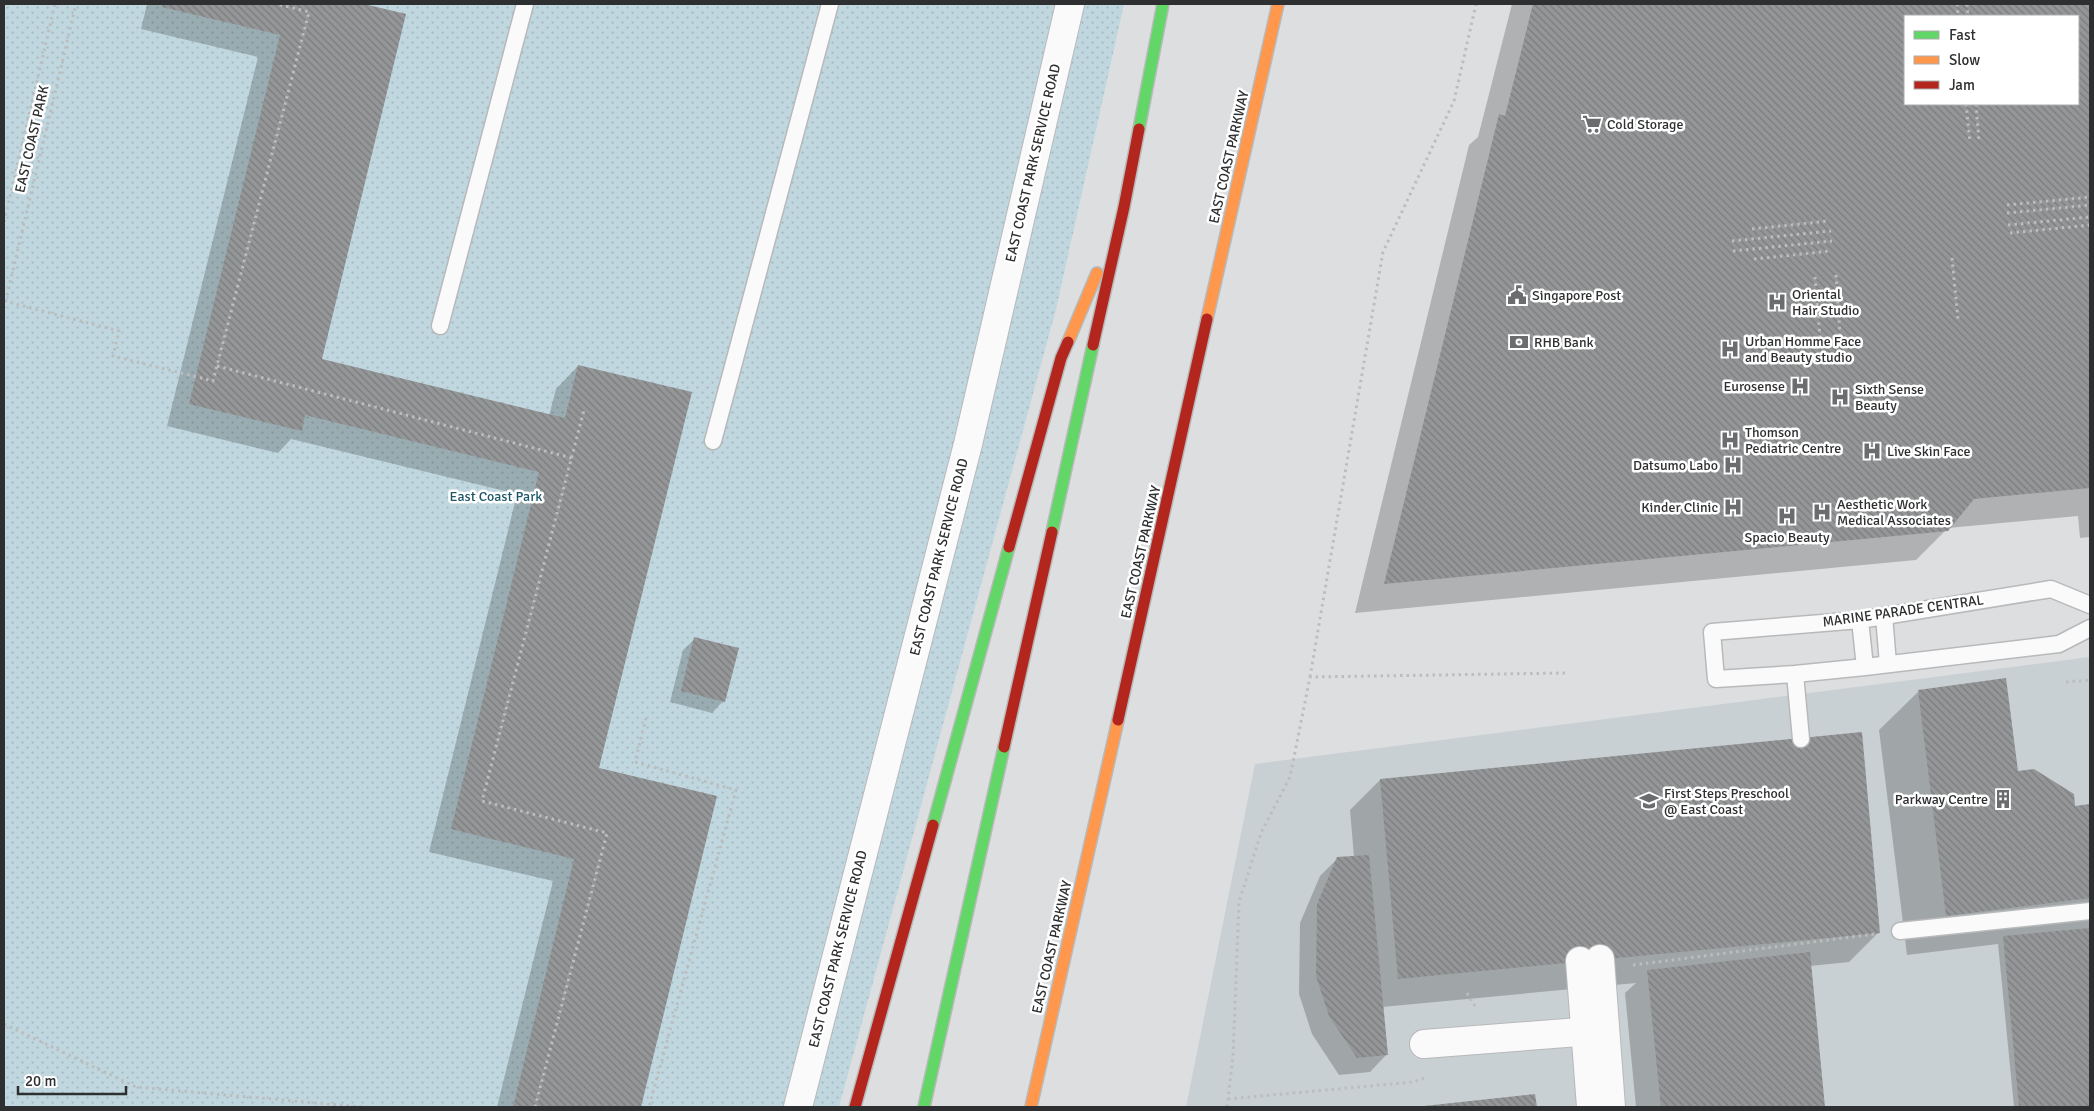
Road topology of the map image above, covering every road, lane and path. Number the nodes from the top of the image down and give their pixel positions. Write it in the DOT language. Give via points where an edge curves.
graph roads {
  1 [pos="55,4"];
  2 [pos="76,4"];
  3 [pos="277,4"];
  4 [pos="525,4"];
  5 [pos="830,4"];
  6 [pos="1070,4"];
  7 [pos="1164,4"];
  8 [pos="1278,4"];
  9 [pos="1476,4"];
  10 [pos="1966,105"];
  11 [pos="1976,105"];
  12 [pos="1979,141"];
  13 [pos="1970,142"];
  14 [pos="2090,197"];
  15 [pos="2007,205"];
  16 [pos="2090,205"];
  17 [pos="1124,207"];
  18 [pos="2008,214"];
  19 [pos="2090,217"];
  20 [pos="1830,221"];
  21 [pos="4,222"];
  22 [pos="1816,223"];
  23 [pos="2008,224"];
  24 [pos="2090,225"];
  25 [pos="1762,227"];
  26 [pos="1752,229"];
  27 [pos="2010,233"];
  28 [pos="1753,239"];
  29 [pos="1732,241"];
  30 [pos="1827,241"];
  31 [pos="1832,241"];
  32 [pos="1754,250"];
  33 [pos="1733,251"];
  34 [pos="1818,251"];
  35 [pos="1831,251"];
  36 [pos="1764,256"];
  37 [pos="1952,258"];
  38 [pos="1754,259"];
  39 [pos="1836,275"];
  40 [pos="1815,277"];
  41 [pos="5,302"];
  42 [pos="4,308"];
  43 [pos="1958,319"];
  44 [pos="440,326"];
  45 [pos="1840,335"];
  46 [pos="1820,336"];
  47 [pos="218,366"];
  48 [pos="584,410"];
  49 [pos="713,441"];
  50 [pos="572,458"];
  51 [pos="2090,605"];
  52 [pos="1884,616"];
  53 [pos="1860,620"];
  54 [pos="2090,628"];
  55 [pos="1888,664"];
  56 [pos="1865,667"];
  57 [pos="1566,673"];
  58 [pos="1795,674"];
  59 [pos="1310,677"];
  60 [pos="2090,680"];
  61 [pos="2066,682"];
  62 [pos="646,718"];
  63 [pos="1800,739"];
  64 [pos="2090,911"];
  65 [pos="1900,931"];
  66 [pos="1590,960"];
  67 [pos="1628,966"];
  68 [pos="4,1024"];
  69 [pos="1595,1031"];
  70 [pos="1424,1044"];
  71 [pos="1413,1082"];
  72 [pos="1228,1099"];
  73 [pos="362,1107"];
  74 [pos="535,1107"];
  75 [pos="649,1107"];
  76 [pos="798,1107"];
  77 [pos="855,1107"];
  78 [pos="924,1107"];
  79 [pos="1031,1107"];
  80 [pos="1227,1107"];
  81 [pos="1591,1107"];
  82 [pos="1611,1107"];
  1 -- 21 [label="path"];
  2 -- 41 [label="path, EAST COAST PARK"];
  3 -- 47 [label="path" via="308,12"];
  4 -- 44 [label="lane"];
  5 -- 49 [label="lane"];
  6 -- 76 [label="street, EAST COAST PARK SERVICE ROAD" via="968,444"];
  7 -- 17 [label="highway"];
  8 -- 79 [label="highway, EAST COAST PARKWAY"];
  9 -- 59 [label="path" via="1454,101 1382,252"];
  10 -- 13 [label="path"];
  11 -- 12 [label="path"];
  14 -- 15 [label="path"];
  16 -- 18 [label="path"];
  17 -- 77 [label="highway" via="1061,358"];
  17 -- 78 [label="highway"];
  19 -- 23 [label="path"];
  20 -- 26 [label="path"];
  22 -- 25 [label="path"];
  24 -- 27 [label="path"];
  28 -- 29 [label="path" via="1829,231"];
  30 -- 32 [label="path"];
  31 -- 33 [label="path"];
  34 -- 36 [label="path"];
  35 -- 38 [label="path"];
  37 -- 43 [label="path"];
  39 -- 45 [label="path"];
  40 -- 46 [label="path"];
  41 -- 42 [label="path, EAST COAST PARK"];
  41 -- 47 [label="path" via="119,331 112,356 213,381"];
  47 -- 50 [label="path"];
  48 -- 50 [label="path"];
  50 -- 74 [label="path" via="482,801 607,833"];
  51 -- 52 [label="lane, MARINE PARADE CENTRAL" via="2051,589"];
  52 -- 53 [label="lane, MARINE PARADE CENTRAL"];
  52 -- 55 [label="lane"];
  53 -- 56 [label="lane"];
  53 -- 58 [label="lane, MARINE PARADE CENTRAL" via="1712,632 1716,679"];
  54 -- 55 [label="lane" via="2059,644"];
  55 -- 56 [label="lane"];
  56 -- 58 [label="lane"];
  57 -- 59 [label="path"];
  58 -- 63 [label="lane"];
  59 -- 72 [label="path" via="1290,777 1260,834 1239,902 1233,1056"];
  60 -- 61 [label="path"];
  62 -- 75 [label="path" via="635,762 736,790"];
  64 -- 65 [label="lane"];
  65 -- 67 [label="path"];
  66 -- 69 [label="street"];
  68 -- 73 [label="path" via="136,1087"];
  69 -- 70 [label="street"];
  69 -- 81 [label="street"];
  69 -- 82 [label="street"];
  71 -- 72 [label="path"];
  72 -- 80 [label="path"];
}
